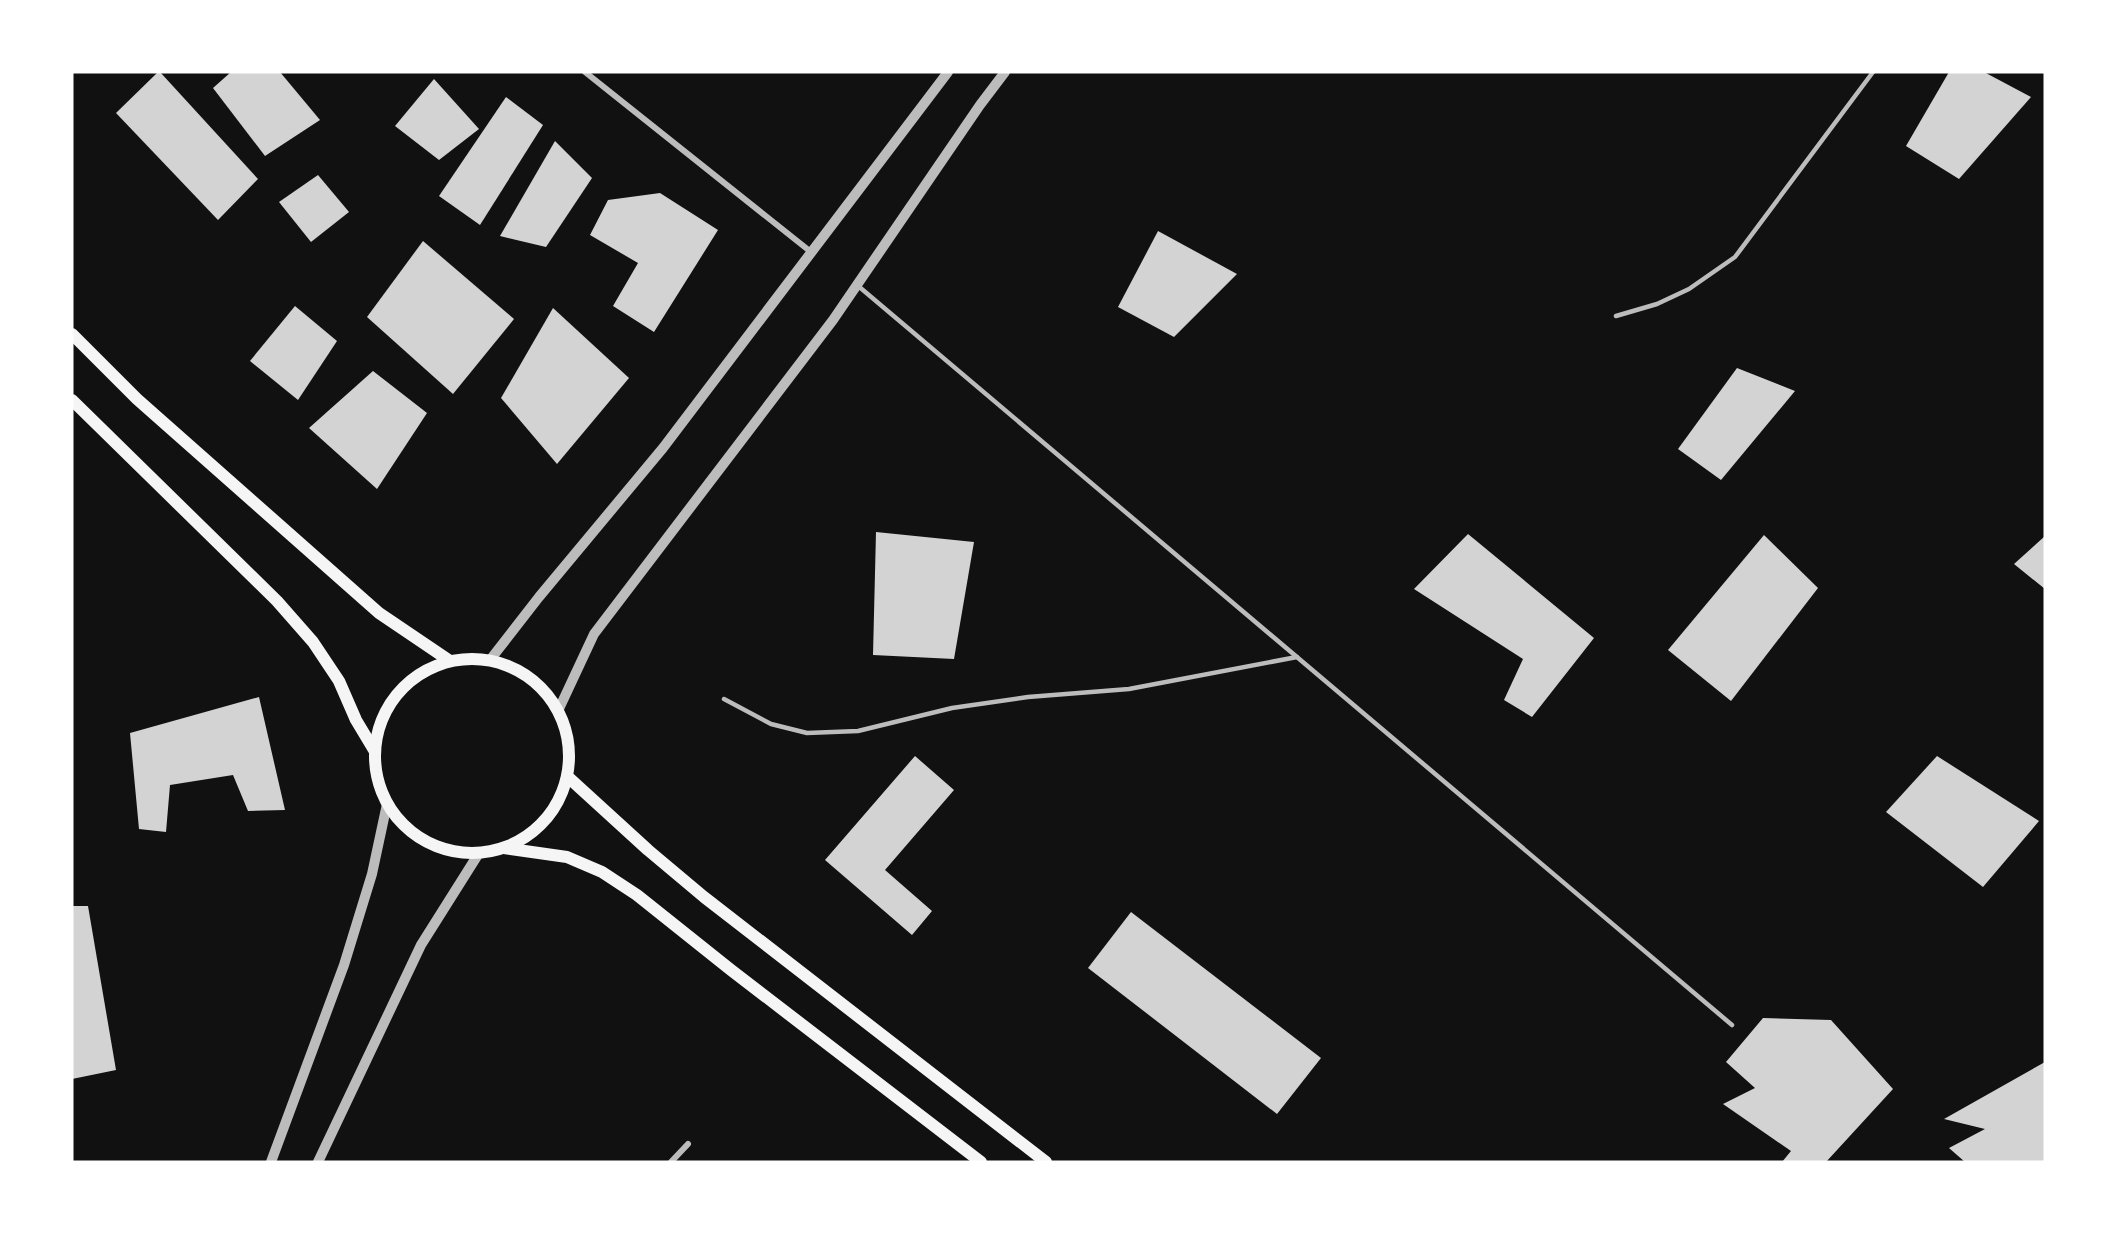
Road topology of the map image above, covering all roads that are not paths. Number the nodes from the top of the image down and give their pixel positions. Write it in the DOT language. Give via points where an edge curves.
graph roads {
  1 [pos="585,72"];
  2 [pos="948,72"];
  3 [pos="1005,72"];
  4 [pos="1873,72"];
  5 [pos="812,252"];
  6 [pos="857,285"];
  7 [pos="1616,316"];
  8 [pos="72,334"];
  9 [pos="72,400"];
  10 [pos="1297,657"];
  11 [pos="490,660"];
  12 [pos="450,661"];
  13 [pos="724,699"];
  14 [pos="558,711"];
  15 [pos="374,750"];
  16 [pos="568,777"];
  17 [pos="387,804"];
  18 [pos="504,848"];
  19 [pos="479,853"];
  20 [pos="1732,1025"];
  21 [pos="688,1144"];
  22 [pos="271,1162"];
  23 [pos="318,1162"];
  24 [pos="671,1162"];
  25 [pos="981,1162"];
  26 [pos="1046,1162"];
  1 -- 5 [label="street"];
  2 -- 5 [label="street"];
  3 -- 6 [label="street"];
  4 -- 7 [label="lane" via="1735,257 1689,289"];
  5 -- 11 [label="street" via="663,448"];
  6 -- 10 [label="lane"];
  6 -- 14 [label="street" via="594,634"];
  8 -- 12 [label="main road" via="137,399 379,613"];
  9 -- 15 [label="main road" via="278,601 339,681"];
  10 -- 13 [label="lane" via="1129,689 952,708 858,730 807,733 771,724"];
  10 -- 20 [label="lane"];
  11 -- 12 [label="main road"];
  11 -- 14 [label="main road" via="517,670 541,687"];
  12 -- 15 [label="main road" via="421,673 398,693 381,720"];
  14 -- 16 [label="main road" via="569,743"];
  15 -- 17 [label="main road" via="377,778"];
  16 -- 18 [label="main road" via="555,807 533,832"];
  16 -- 26 [label="main road" via="704,897"];
  17 -- 19 [label="main road" via="411,831 442,848"];
  17 -- 22 [label="street" via="372,874 344,965"];
  18 -- 19 [label="main road"];
  18 -- 25 [label="main road" via="567,857 602,872 637,895"];
  19 -- 23 [label="street" via="421,945"];
  21 -- 24 [label="street"];
}
